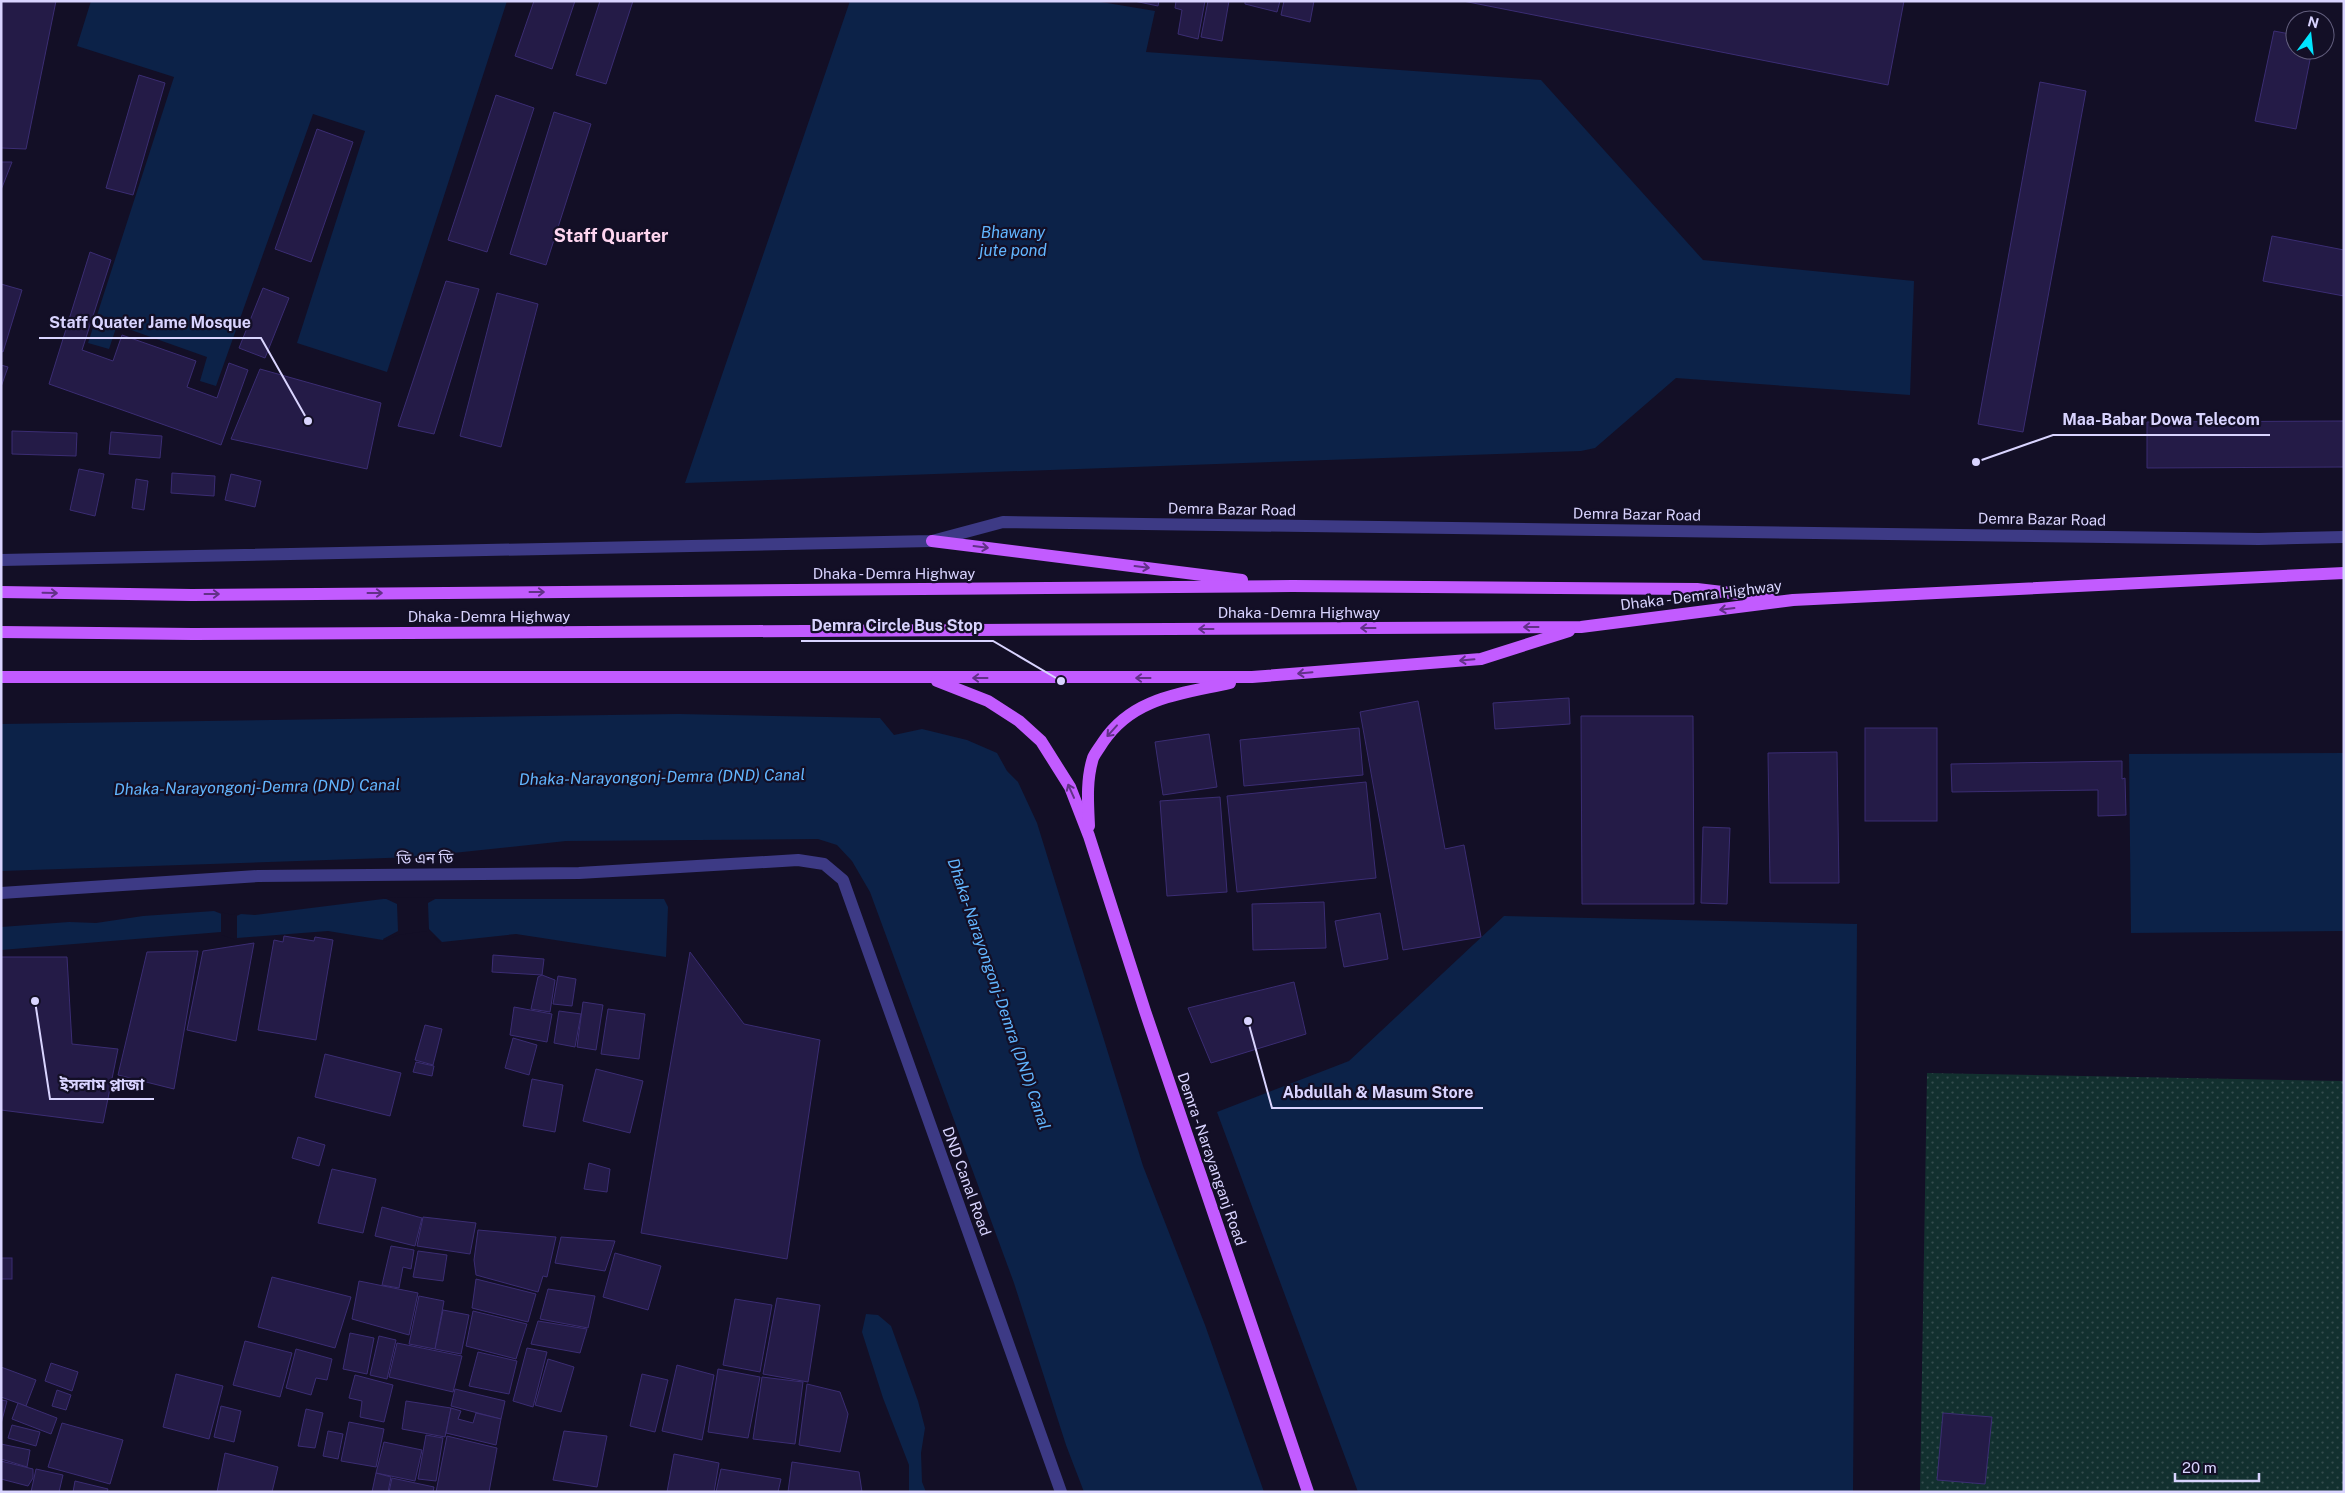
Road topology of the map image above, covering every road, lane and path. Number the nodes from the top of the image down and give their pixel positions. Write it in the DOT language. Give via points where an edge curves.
graph roads {
  1 [pos="2344,537"];
  2 [pos="932,541"];
  3 [pos="1,560"];
  4 [pos="2344,573"];
  5 [pos="1292,586"];
  6 [pos="1,592"];
  7 [pos="1793,600"];
  8 [pos="1581,627"];
  9 [pos="1,632"];
  10 [pos="1,678"];
  11 [pos="930,678"];
  12 [pos="1252,678"];
  13 [pos="1089,836"];
  14 [pos="843,880"];
  15 [pos="1,893"];
  16 [pos="1061,1492"];
  17 [pos="1308,1492"];
  1 -- 2 [label="street, Demra Bazar Road" via="1003,522"];
  2 -- 3 [label="street, Demra Bazar Road"];
  2 -- 5 [label="main road, one-way"];
  4 -- 7 [label="main road"];
  6 -- 5 [label="main road, Dhaka - Demra Highway, one-way" via="192,595"];
  5 -- 7 [label="main road, Dhaka - Demra Highway" via="1697,589"];
  7 -- 8 [label="main road, Dhaka - Demra Highway, one-way"];
  8 -- 9 [label="main road, Dhaka - Demra Highway, one-way" via="194,634"];
  8 -- 12 [label="main road, one-way" via="1481,659"];
  10 -- 11 [label="main road"];
  12 -- 11 [label="main road, one-way"];
  13 -- 11 [label="main road, Demra - Narayanganj Road, one-way" via="1070,787 1041,741 1019,721 988,701"];
  12 -- 13 [label="main road, Demra - Narayanganj Road, one-way" via="1149,702 1132,711 1109,733 1094,757 1088,785"];
  13 -- 17 [label="main road, Demra - Narayanganj Road"];
  14 -- 15 [label="street, ডি এন ডি" via="824,864 798,860 579,873 258,876"];
  14 -- 16 [label="street, DND Canal Road"];
}
